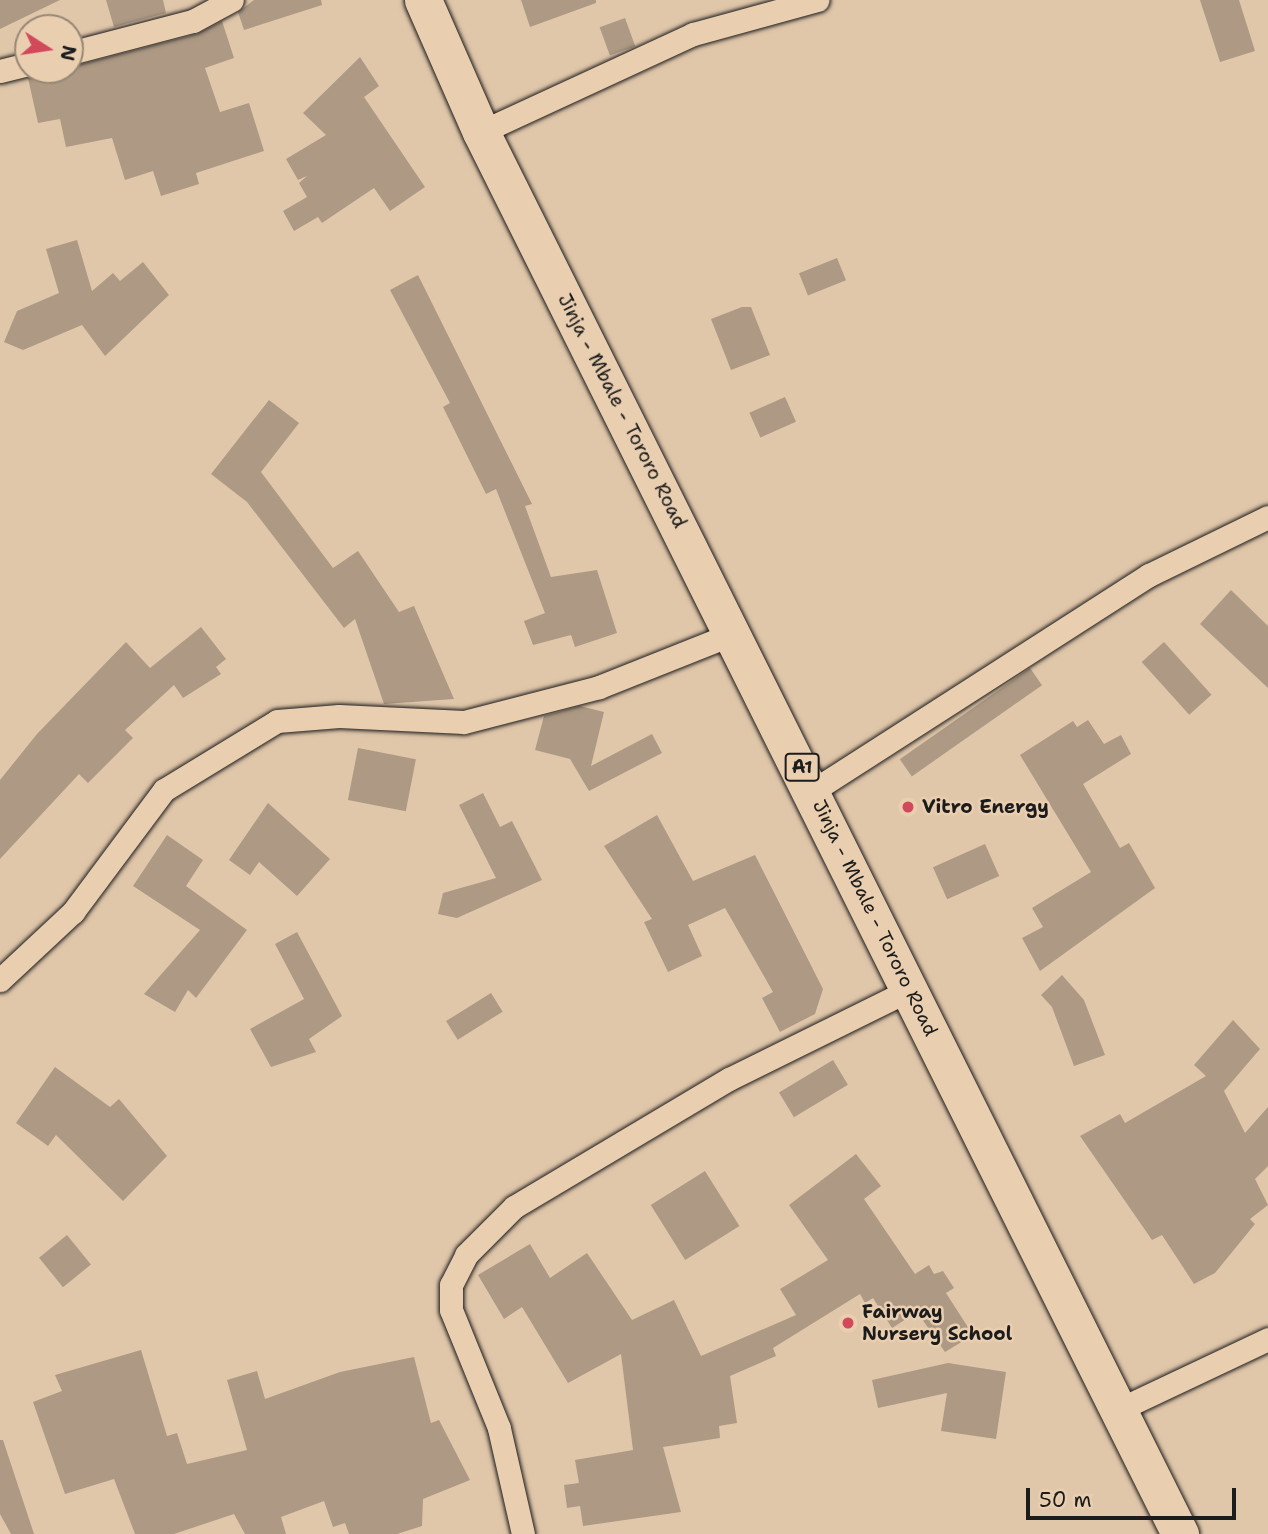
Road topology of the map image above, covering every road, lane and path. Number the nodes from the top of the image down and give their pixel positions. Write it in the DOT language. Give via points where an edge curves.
graph roads {
  1 [pos="232,0"];
  2 [pos="424,0"];
  3 [pos="817,0"];
  4 [pos="84,49"];
  5 [pos="481,132"];
  6 [pos="1268,517"];
  7 [pos="735,633"];
  8 [pos="814,790"];
  9 [pos="0,980"];
  10 [pos="909,990"];
  11 [pos="1268,1339"];
  12 [pos="1118,1410"];
  13 [pos="1172,1531"];
  14 [pos="523,1534"];
  1 -- 4 [label="street" via="193,20"];
  2 -- 5 [label="main road, Jinja - Mbale - Tororo Road / A1"];
  3 -- 5 [label="street" via="693,34"];
  5 -- 7 [label="main road, Jinja - Mbale - Tororo Road / A1"];
  6 -- 8 [label="street" via="1149,575"];
  7 -- 8 [label="main road, Jinja - Mbale - Tororo Road / A1"];
  7 -- 9 [label="street" via="599,687 464,722 339,716 277,721 164,790 73,912"];
  8 -- 10 [label="main road, Jinja - Mbale - Tororo Road / A1"];
  10 -- 12 [label="main road, Jinja - Mbale - Tororo Road / A1"];
  10 -- 14 [label="street" via="729,1079 526,1200 466,1255 451,1285 451,1310 499,1428"];
  11 -- 12 [label="street"];
  12 -- 13 [label="main road, Jinja - Mbale - Tororo Road / A1"];
}
